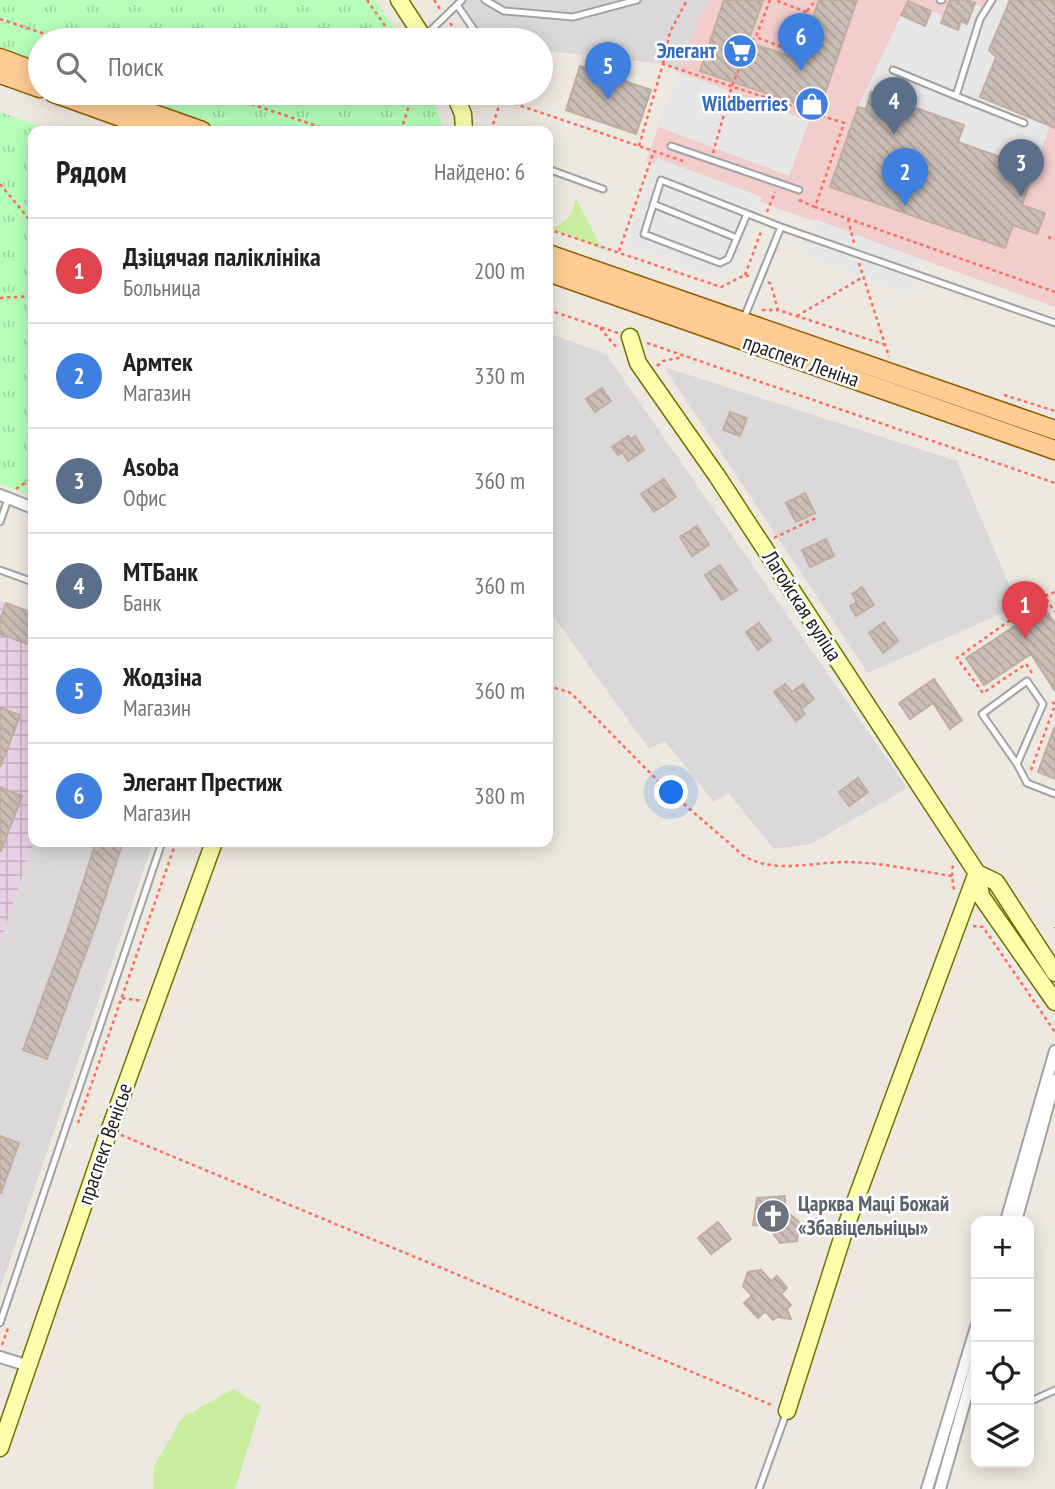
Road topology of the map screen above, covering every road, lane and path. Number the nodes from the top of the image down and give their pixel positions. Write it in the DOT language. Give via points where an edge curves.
graph roads {
  1 [pos="367,0"];
  2 [pos="399,0"];
  3 [pos="462,0"];
  4 [pos="485,0"];
  5 [pos="637,0"];
  6 [pos="687,0"];
  7 [pos="770,0"];
  8 [pos="775,0"];
  9 [pos="816,0"];
  10 [pos="992,0"];
  11 [pos="457,5"];
  12 [pos="806,12"];
  13 [pos="0,19"];
  14 [pos="28,28"];
  15 [pos="387,28"];
  16 [pos="417,28"];
  17 [pos="435,28"];
  18 [pos="473,28"];
  19 [pos="756,37"];
  20 [pos="0,58"];
  21 [pos="663,64"];
  22 [pos="28,68"];
  23 [pos="893,71"];
  24 [pos="3,76"];
  25 [pos="28,84"];
  26 [pos="732,86"];
  27 [pos="956,96"];
  28 [pos="87,105"];
  29 [pos="128,105"];
  30 [pos="254,105"];
  31 [pos="410,105"];
  32 [pos="459,105"];
  33 [pos="499,105"];
  34 [pos="519,105"];
  35 [pos="1024,123"];
  36 [pos="146,126"];
  37 [pos="187,126"];
  38 [pos="317,126"];
  39 [pos="403,126"];
  40 [pos="467,126"];
  41 [pos="493,126"];
  42 [pos="639,146"];
  43 [pos="671,146"];
  44 [pos="710,160"];
  45 [pos="553,171"];
  46 [pos="0,184"];
  47 [pos="603,189"];
  48 [pos="799,190"];
  49 [pos="775,191"];
  50 [pos="653,204"];
  51 [pos="747,214"];
  52 [pos="28,218"];
  53 [pos="848,219"];
  54 [pos="764,221"];
  55 [pos="782,227"];
  56 [pos="553,231"];
  57 [pos="1048,237"];
  58 [pos="737,238"];
  59 [pos="1055,239"];
  60 [pos="619,252"];
  61 [pos="856,253"];
  62 [pos="553,256"];
  63 [pos="553,274"];
  64 [pos="745,275"];
  65 [pos="863,277"];
  66 [pos="760,278"];
  67 [pos="1055,292"];
  68 [pos="28,296"];
  69 [pos="0,298"];
  70 [pos="762,310"];
  71 [pos="778,310"];
  72 [pos="553,312"];
  73 [pos="797,316"];
  74 [pos="1055,323"];
  75 [pos="739,330"];
  76 [pos="630,337"];
  77 [pos="686,356"];
  78 [pos="656,370"];
  79 [pos="1055,430"];
  80 [pos="1055,450"];
  81 [pos="28,480"];
  82 [pos="1055,483"];
  83 [pos="4,497"];
  84 [pos="28,506"];
  85 [pos="818,517"];
  86 [pos="0,522"];
  87 [pos="762,546"];
  88 [pos="0,570"];
  89 [pos="28,580"];
  90 [pos="1055,592"];
  91 [pos="1044,596"];
  92 [pos="553,687"];
  93 [pos="1017,764"];
  94 [pos="1055,794"];
  95 [pos="160,847"];
  96 [pos="174,847"];
  97 [pos="212,847"];
  98 [pos="977,873"];
  99 [pos="956,897"];
  100 [pos="958,925"];
  101 [pos="1055,973"];
  102 [pos="122,998"];
  103 [pos="1055,1002"];
  104 [pos="155,1003"];
  105 [pos="1055,1032"];
  106 [pos="1055,1051"];
  107 [pos="1055,1080"];
  108 [pos="76,1128"];
  109 [pos="109,1130"];
  110 [pos="1007,1216"];
  111 [pos="1017,1216"];
  112 [pos="0,1323"];
  113 [pos="9,1324"];
  114 [pos="972,1342"];
  115 [pos="0,1350"];
  116 [pos="0,1357"];
  117 [pos="29,1366"];
  118 [pos="971,1380"];
  119 [pos="1055,1390"];
  120 [pos="1034,1400"];
  121 [pos="787,1411"];
  122 [pos="0,1448"];
  123 [pos="759,1489"];
  124 [pos="928,1489"];
  125 [pos="940,1489"];
  1 -- 15 [label="path"];
  2 -- 16 [label="street"];
  3 -- 11 [label="lane"];
  4 -- 5 [label="lane" via="503,11 573,17"];
  6 -- 21 [label="path" via="670,32"];
  7 -- 19 [label="path"];
  8 -- 12 [label="path"];
  9 -- 12 [label="path"];
  10 -- 27 [label="lane" via="980,19"];
  11 -- 17 [label="lane"];
  11 -- 18 [label="lane"];
  12 -- 19 [label="path" via="792,51"];
  13 -- 14 [label="path"];
  19 -- 26 [label="path"];
  20 -- 22 [label="main road"];
  21 -- 26 [label="path"];
  21 -- 42 [label="path"];
  23 -- 27 [label="lane"];
  24 -- 25 [label="main road"];
  26 -- 44 [label="path"];
  26 -- 53 [label="path" via="844,123 815,207"];
  27 -- 35 [label="lane"];
  28 -- 36 [label="main road"];
  29 -- 37 [label="main road"];
  30 -- 38 [label="path"];
  31 -- 39 [label="path"];
  32 -- 40 [label="street"];
  33 -- 41 [label="path"];
  34 -- 42 [label="path"];
  42 -- 60 [label="path" via="654,151"];
  43 -- 44 [label="lane"];
  44 -- 48 [label="lane"];
  45 -- 47 [label="lane"];
  46 -- 52 [label="path"];
  49 -- 54 [label="path"];
  50 -- 51 [label="lane" via="661,180"];
  50 -- 58 [label="lane"];
  50 -- 58 [label="lane" via="644,234 720,263 728,259"];
  51 -- 54 [label="lane"];
  51 -- 58 [label="lane"];
  53 -- 61 [label="path"];
  53 -- 67 [label="path"];
  54 -- 55 [label="lane"];
  54 -- 64 [label="path"];
  55 -- 61 [label="lane"];
  55 -- 66 [label="lane"];
  56 -- 60 [label="path"];
  57 -- 59 [label="path"];
  60 -- 64 [label="path" via="721,287"];
  61 -- 65 [label="path"];
  61 -- 74 [label="lane"];
  62 -- 75 [label="main road, праспект Леніна"];
  63 -- 75 [label="main road, праспект Леніна"];
  64 -- 66 [label="path"];
  65 -- 73 [label="path"];
  65 -- 73 [label="path" via="886,345"];
  66 -- 71 [label="path" via="771,284"];
  66 -- 75 [label="lane"];
  68 -- 69 [label="path"];
  70 -- 71 [label="path"];
  71 -- 73 [label="path"];
  72 -- 76 [label="path"];
  75 -- 79 [label="main road, праспект Леніна"];
  75 -- 80 [label="main road, праспект Леніна"];
  76 -- 77 [label="path"];
  76 -- 87 [label="street, Лагойская вуліца" via="638,363"];
  77 -- 78 [label="path" via="663,361"];
  77 -- 82 [label="path"];
  81 -- 83 [label="path"];
  83 -- 84 [label="street"];
  83 -- 86 [label="lane"];
  85 -- 87 [label="path"];
  87 -- 98 [label="street, Лагойская вуліца"];
  88 -- 89 [label="lane"];
  90 -- 91 [label="path"];
  92 -- 99 [label="path" via="576,698 662,785 755,862 783,867 880,864 952,876"];
  93 -- 93 [label="lane" via="1043,704 1027,681 982,714"];
  93 -- 94 [label="lane" via="1027,783"];
  95 -- 112 [label="lane"];
  96 -- 102 [label="path"];
  97 -- 104 [label="street, праспект Венісье"];
  98 -- 100 [label="street"];
  98 -- 101 [label="street, Лагойская вуліца" via="996,882"];
  98 -- 103 [label="street, Лагойская вуліца" via="981,895"];
  100 -- 105 [label="path" via="983,927"];
  100 -- 121 [label="street" via="845,1229"];
  102 -- 104 [label="path"];
  102 -- 108 [label="path"];
  104 -- 109 [label="street, праспект Венісье"];
  106 -- 110 [label="street"];
  107 -- 111 [label="street"];
  109 -- 117 [label="street, праспект Венісье"];
  109 -- 121 [label="path"];
  113 -- 115 [label="path"];
  114 -- 124 [label="street"];
  116 -- 117 [label="street"];
  117 -- 122 [label="street, праспект Венісье"];
  118 -- 125 [label="street"];
  119 -- 120 [label="lane"];
  121 -- 123 [label="lane"];
}
